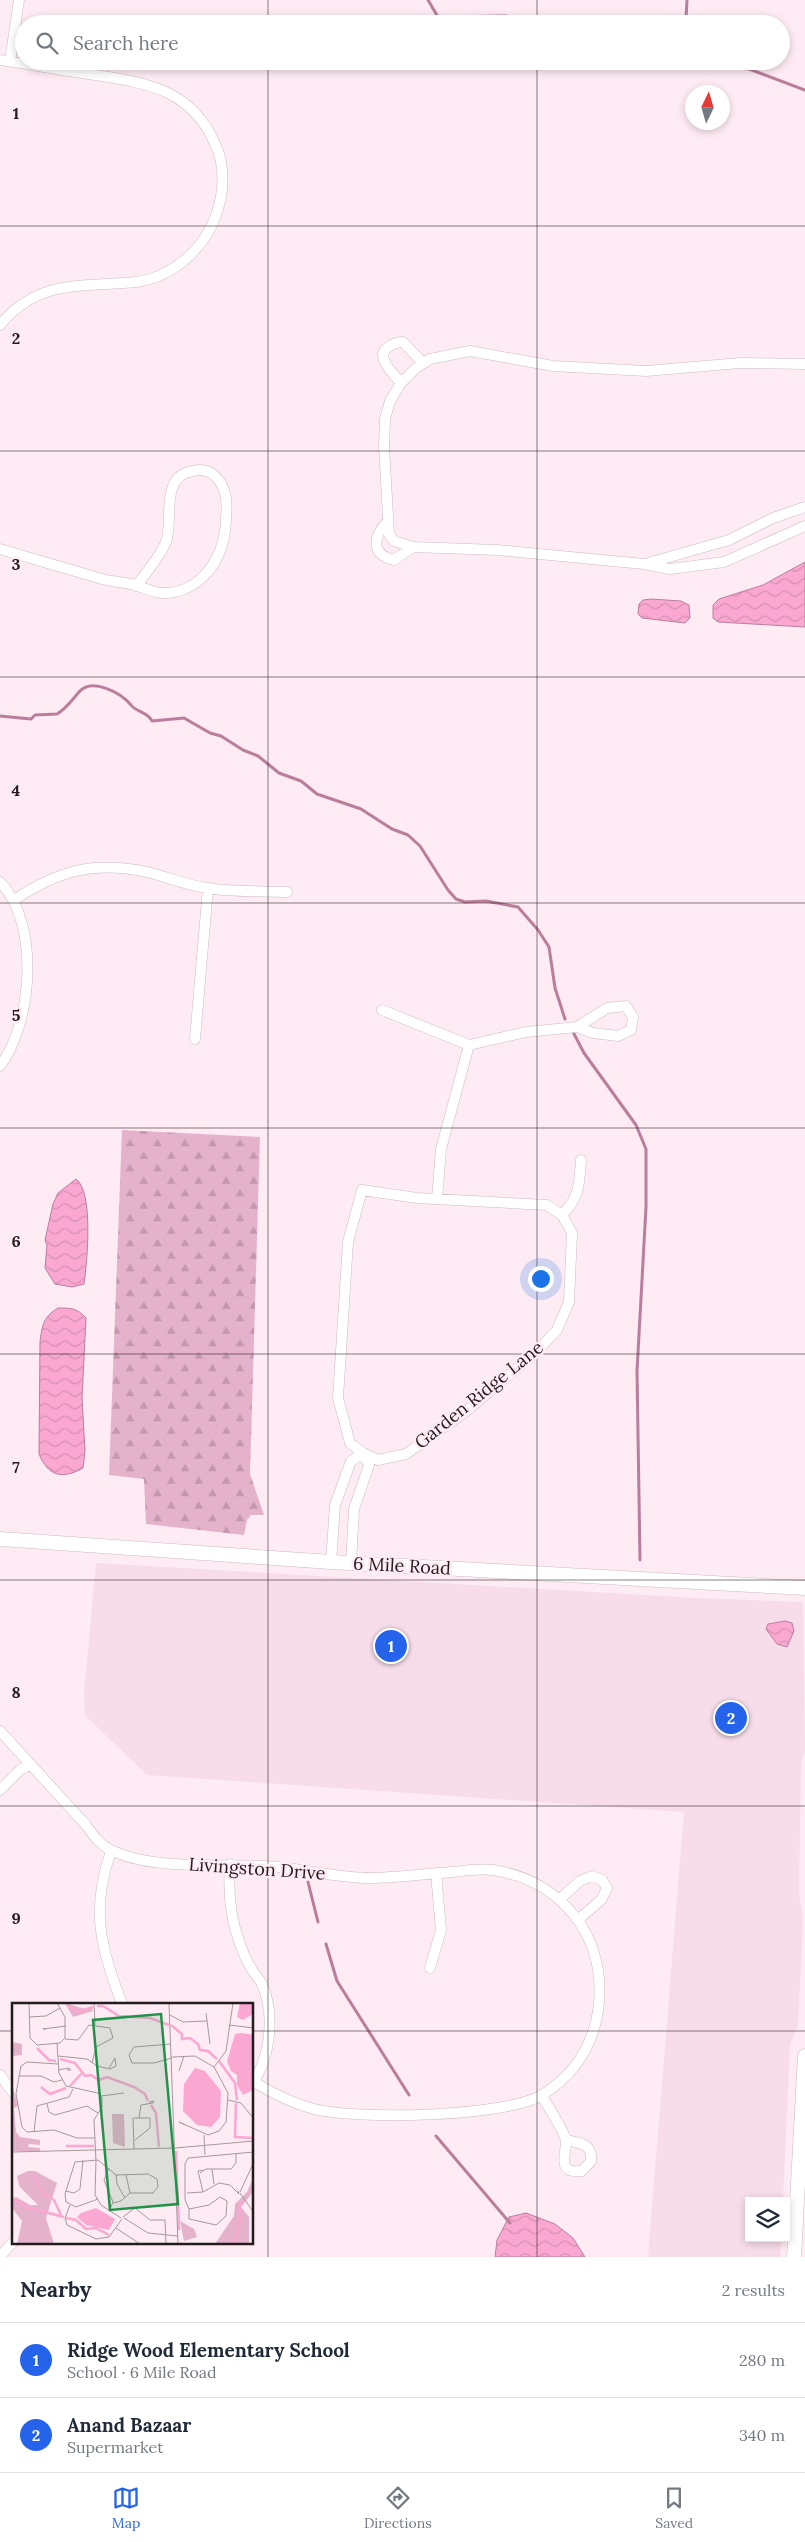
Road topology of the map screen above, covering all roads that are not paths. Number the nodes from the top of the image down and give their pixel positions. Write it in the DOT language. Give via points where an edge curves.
graph roads {
  1 [pos="19,0"];
  2 [pos="16,15"];
  3 [pos="15,17"];
  4 [pos="5,61"];
  5 [pos="64,70"];
  6 [pos="0,325"];
  7 [pos="423,363"];
  8 [pos="805,364"];
  9 [pos="401,383"];
  10 [pos="805,507"];
  11 [pos="388,521"];
  12 [pos="805,526"];
  13 [pos="746,533"];
  14 [pos="412,547"];
  15 [pos="0,549"];
  16 [pos="754,550"];
  17 [pos="644,564"];
  18 [pos="136,586"];
  19 [pos="0,882"];
  20 [pos="208,888"];
  21 [pos="287,892"];
  22 [pos="14,900"];
  23 [pos="382,1010"];
  24 [pos="577,1027"];
  25 [pos="195,1039"];
  26 [pos="469,1045"];
  27 [pos="0,1066"];
  28 [pos="581,1160"];
  29 [pos="437,1199"];
  30 [pos="562,1215"];
  31 [pos="363,1453"];
  32 [pos="0,1539"];
  33 [pos="331,1562"];
  34 [pos="352,1563"];
  35 [pos="805,1588"];
  36 [pos="0,1731"];
  37 [pos="31,1764"];
  38 [pos="0,1790"];
  39 [pos="111,1851"];
  40 [pos="230,1864"];
  41 [pos="436,1873"];
  42 [pos="560,1899"];
  43 [pos="578,1919"];
  44 [pos="430,1968"];
  45 [pos="122,2003"];
  46 [pos="805,2056"];
  47 [pos="0,2075"];
  48 [pos="254,2080"];
  49 [pos="254,2083"];
  50 [pos="12,2091"];
  51 [pos="541,2095"];
  52 [pos="566,2140"];
  53 [pos="801,2196"];
  54 [pos="801,2214"];
  55 [pos="12,2243"];
  56 [pos="0,2256"];
  57 [pos="794,2257"];
  1 -- 2 [label="street"];
  3 -- 4 [label="street"];
  5 -- 6 [label="street" via="142,82 169,92 191,108 208,128 220,154 222,191 215,220 192,253 172,269 149,280 51,291 18,307"];
  7 -- 8 [label="street" via="450,353 470,351 553,366 646,371 740,363"];
  7 -- 9 [label="street"];
  7 -- 9 [label="street" via="403,342 386,349 383,356 385,364"];
  9 -- 11 [label="street" via="390,401 385,419"];
  10 -- 13 [label="street" via="773,518"];
  11 -- 14 [label="street" via="389,534 394,542"];
  11 -- 14 [label="street" via="378,531 378,551 394,560"];
  12 -- 16 [label="street"];
  13 -- 16 [label="street"];
  13 -- 17 [label="street"];
  14 -- 17 [label="street" via="497,550"];
  15 -- 18 [label="street"];
  16 -- 17 [label="street" via="703,567 670,569"];
  18 -- 18 [label="street" via="150,592 173,592 197,581 216,563 224,532 226,503 222,482 210,472 186,472 175,481 170,492 166,541"];
  19 -- 22 [label="street"];
  20 -- 21 [label="street"];
  20 -- 22 [label="street" via="146,872 94,868 52,877"];
  20 -- 25 [label="street"];
  22 -- 27 [label="street" via="26,935 23,1015 11,1052"];
  23 -- 26 [label="street"];
  24 -- 24 [label="street" via="618,1036 631,1030 633,1017 626,1006 613,1005"];
  24 -- 26 [label="street" via="526,1032"];
  26 -- 29 [label="street" via="441,1149"];
  28 -- 30 [label="street" via="580,1185 575,1202"];
  29 -- 30 [label="street" via="547,1205"];
  29 -- 31 [label="street" via="362,1190 348,1242 338,1398 350,1443"];
  30 -- 31 [label="street, Garden Ridge Lane" via="572,1233 569,1302 557,1330 534,1354 464,1413 406,1454 378,1460"];
  31 -- 33 [label="street" via="351,1461 336,1505"];
  31 -- 34 [label="street" via="369,1465 354,1509"];
  32 -- 33 [label="street, 6 Mile Road"];
  33 -- 34 [label="street, 6 Mile Road"];
  34 -- 35 [label="street, 6 Mile Road"];
  36 -- 37 [label="street, Livingston Drive"];
  37 -- 38 [label="street"];
  37 -- 39 [label="street, Livingston Drive" via="96,1839"];
  39 -- 40 [label="street, Livingston Drive" via="161,1863"];
  39 -- 45 [label="street" via="102,1877 99,1920 105,1956"];
  40 -- 41 [label="street, Livingston Drive" via="372,1878"];
  40 -- 48 [label="street" via="228,1886 234,1924 251,1969 261,1982 270,2015 265,2053"];
  41 -- 42 [label="street, Livingston Drive" via="491,1869 521,1877"];
  41 -- 44 [label="street" via="441,1930"];
  42 -- 43 [label="street, Livingston Drive"];
  42 -- 43 [label="street" via="580,1881 592,1876 602,1880 607,1888 601,1900"];
  43 -- 51 [label="street, Livingston Drive" via="591,1943 595,1960 599,1997 596,2031 580,2061"];
  46 -- 53 [label="street"];
  47 -- 50 [label="street"];
  49 -- 51 [label="street, Livingston Drive" via="305,2107 333,2112 414,2114 491,2110"];
  51 -- 52 [label="street"];
  53 -- 54 [label="street"];
  54 -- 57 [label="street"];
  55 -- 56 [label="street"];
}
